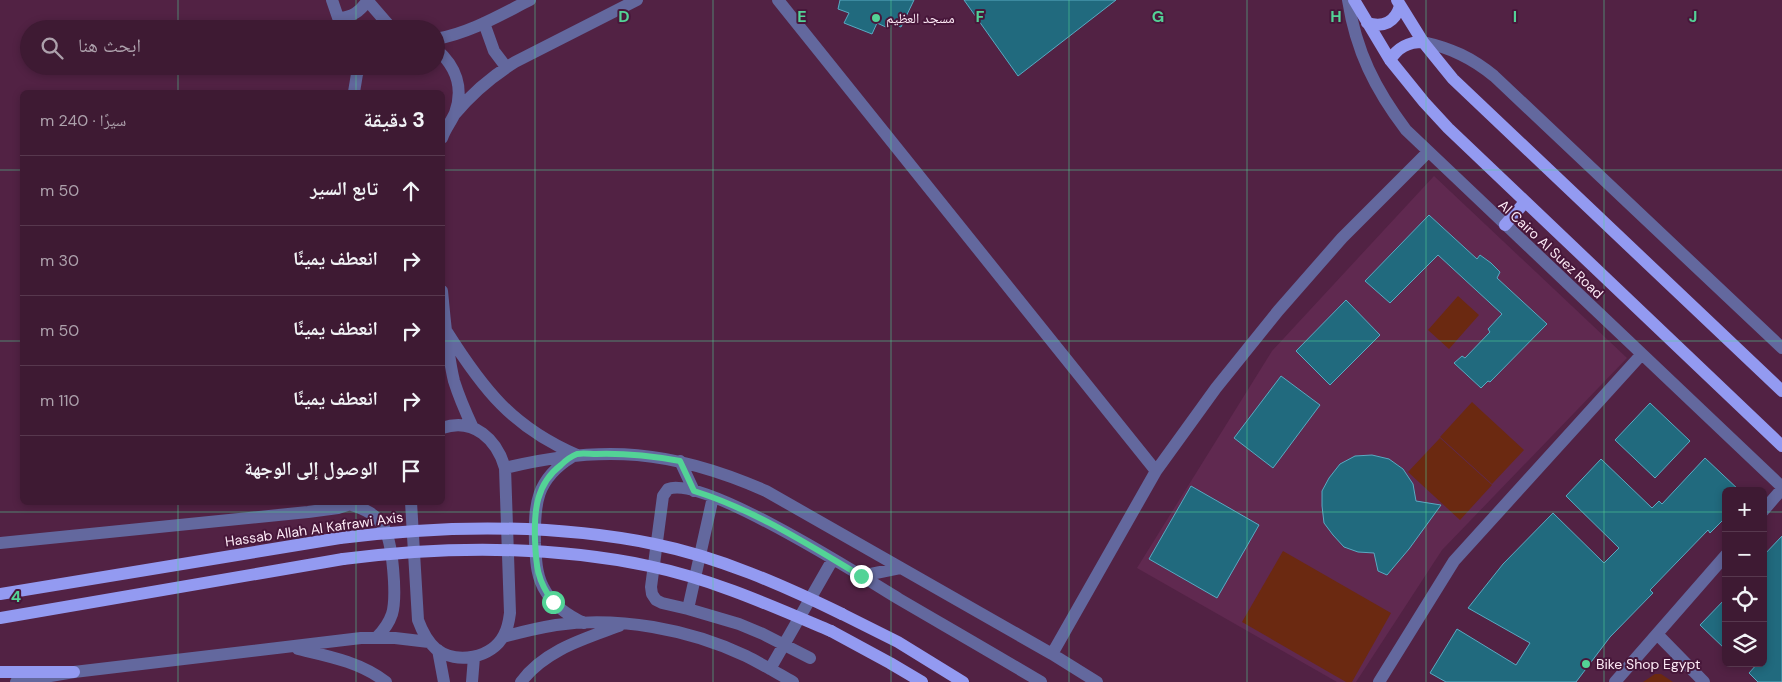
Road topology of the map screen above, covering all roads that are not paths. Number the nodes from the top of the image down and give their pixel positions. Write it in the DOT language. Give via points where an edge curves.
graph roads {
  1 [pos="332,0"];
  2 [pos="367,0"];
  3 [pos="530,0"];
  4 [pos="637,0"];
  5 [pos="778,0"];
  6 [pos="1348,0"];
  7 [pos="1354,0"];
  8 [pos="1399,3"];
  9 [pos="340,20"];
  10 [pos="344,20"];
  11 [pos="384,20"];
  12 [pos="484,23"];
  13 [pos="1367,23"];
  14 [pos="445,37"];
  15 [pos="1423,42"];
  16 [pos="445,56"];
  17 [pos="1390,60"];
  18 [pos="506,68"];
  19 [pos="352,75"];
  20 [pos="357,75"];
  21 [pos="354,90"];
  22 [pos="354,90"];
  23 [pos="454,115"];
  24 [pos="445,130"];
  25 [pos="1428,152"];
  26 [pos="1525,202"];
  27 [pos="1505,225"];
  28 [pos="445,322"];
  29 [pos="446,332"];
  30 [pos="1782,348"];
  31 [pos="1641,355"];
  32 [pos="1782,391"];
  33 [pos="445,428"];
  34 [pos="473,428"];
  35 [pos="1782,446"];
  36 [pos="577,454"];
  37 [pos="680,461"];
  38 [pos="504,468"];
  39 [pos="1156,471"];
  40 [pos="1782,488"];
  41 [pos="694,491"];
  42 [pos="713,497"];
  43 [pos="318,505"];
  44 [pos="350,505"];
  45 [pos="356,505"];
  46 [pos="411,505"];
  47 [pos="1767,506"];
  48 [pos="308,512"];
  49 [pos="0,543"];
  50 [pos="833,559"];
  51 [pos="1722,560"];
  52 [pos="900,568"];
  53 [pos="861,576"];
  54 [pos="0,594"];
  55 [pos="688,609"];
  56 [pos="0,618"];
  57 [pos="584,623"];
  58 [pos="625,624"];
  59 [pos="1658,635"];
  60 [pos="377,637"];
  61 [pos="503,637"];
  62 [pos="784,645"];
  63 [pos="433,646"];
  64 [pos="290,647"];
  65 [pos="1052,654"];
  66 [pos="474,657"];
  67 [pos="810,658"];
  68 [pos="770,669"];
  69 [pos="0,672"];
  70 [pos="74,672"];
  71 [pos="16,682"];
  72 [pos="386,682"];
  73 [pos="444,682"];
  74 [pos="472,682"];
  75 [pos="521,682"];
  76 [pos="793,682"];
  77 [pos="922,682"];
  78 [pos="963,682"];
  79 [pos="1041,682"];
  80 [pos="1097,682"];
  81 [pos="1379,682"];
  82 [pos="1616,682"];
  83 [pos="1704,682"];
  1 -- 9 [label="street"];
  2 -- 10 [label="street" via="359,12"];
  2 -- 11 [label="street"];
  3 -- 12 [label="street"];
  4 -- 18 [label="street"];
  5 -- 39 [label="street"];
  6 -- 25 [label="street, Al Cairo Al Suez Road" via="1359,48 1371,78 1406,130"];
  7 -- 13 [label="main road, Al Cairo Al Suez Road"];
  8 -- 13 [label="main road" via="1398,14 1392,21 1376,26"];
  8 -- 15 [label="main road"];
  12 -- 14 [label="street"];
  12 -- 18 [label="street" via="494,51"];
  13 -- 17 [label="main road, Al Cairo Al Suez Road"];
  15 -- 17 [label="main road" via="1404,46"];
  15 -- 30 [label="street" via="1454,50 1494,76"];
  15 -- 32 [label="main road" via="1474,101"];
  16 -- 23 [label="street" via="454,70 458,85 459,100"];
  17 -- 26 [label="main road, Al Cairo Al Suez Road" via="1448,128"];
  18 -- 23 [label="street" via="482,85"];
  19 -- 21 [label="street"];
  20 -- 22 [label="street"];
  23 -- 24 [label="street"];
  25 -- 27 [label="street, Al Cairo Al Suez Road"];
  25 -- 39 [label="street" via="1342,238 1278,311 1216,388"];
  26 -- 27 [label="main road"];
  26 -- 35 [label="main road, Al Cairo Al Suez Road"];
  27 -- 31 [label="street, Al Cairo Al Suez Road"];
  28 -- 29 [label="street"];
  29 -- 34 [label="street" via="455,382"];
  29 -- 36 [label="street" via="476,377 511,415 553,445"];
  31 -- 40 [label="street, Al Cairo Al Suez Road"];
  31 -- 81 [label="street" via="1454,561"];
  33 -- 34 [label="street" via="460,425"];
  34 -- 38 [label="street" via="494,444"];
  36 -- 37 [label="street" via="616,453"];
  36 -- 38 [label="street"];
  36 -- 57 [label="street" via="553,470 545,482 538,494 534,522 536,567 545,591 562,610"];
  37 -- 41 [label="street"];
  37 -- 52 [label="street" via="730,475 766,491"];
  38 -- 61 [label="street" via="510,613"];
  39 -- 65 [label="street"];
  40 -- 47 [label="street"];
  41 -- 42 [label="street"];
  41 -- 55 [label="street" via="672,487 663,496 651,587 656,600"];
  42 -- 50 [label="street" via="776,526"];
  42 -- 55 [label="street"];
  43 -- 48 [label="street"];
  44 -- 48 [label="street"];
  45 -- 60 [label="street" via="379,520 391,549 394,602 387,626"];
  46 -- 63 [label="street" via="418,620 422,632"];
  48 -- 49 [label="street"];
  50 -- 53 [label="street"];
  50 -- 62 [label="street"];
  51 -- 59 [label="street"];
  52 -- 53 [label="street"];
  52 -- 65 [label="street"];
  53 -- 79 [label="street"];
  54 -- 78 [label="main road, Hassab Allah Al Kafrawi Axis, bridge" via="393,531 463,528 552,530 655,544 706,558 842,614 898,642"];
  55 -- 62 [label="street" via="739,624"];
  56 -- 77 [label="main road, bridge" via="343,559 464,549 551,552 650,566 748,596 831,631"];
  57 -- 58 [label="street"];
  57 -- 61 [label="street" via="557,625"];
  58 -- 68 [label="street" via="706,640"];
  58 -- 75 [label="street" via="557,651"];
  59 -- 82 [label="street"];
  59 -- 83 [label="street"];
  60 -- 63 [label="street"];
  60 -- 64 [label="street"];
  61 -- 66 [label="street" via="485,653"];
  62 -- 67 [label="street"];
  62 -- 68 [label="street"];
  63 -- 66 [label="street" via="449,656"];
  63 -- 73 [label="street"];
  64 -- 70 [label="street"];
  64 -- 72 [label="street" via="349,662"];
  65 -- 80 [label="street"];
  66 -- 74 [label="street"];
  68 -- 76 [label="street"];
  69 -- 70 [label="main road"];
  70 -- 71 [label="street"];
}
